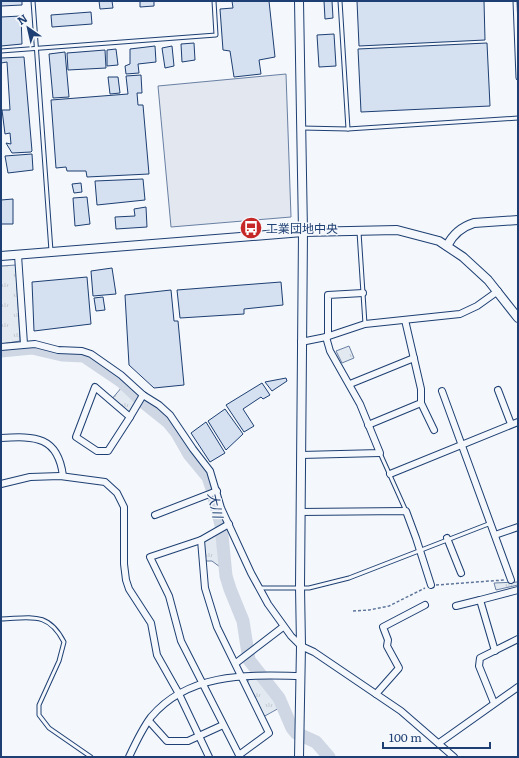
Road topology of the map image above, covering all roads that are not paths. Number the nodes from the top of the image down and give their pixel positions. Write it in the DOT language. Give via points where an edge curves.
graph roads {
  1 [pos="33,1"];
  2 [pos="214,1"];
  3 [pos="298,1"];
  4 [pos="340,1"];
  5 [pos="515,1"];
  6 [pos="37,48"];
  7 [pos="1,51"];
  8 [pos="518,78"];
  9 [pos="518,118"];
  10 [pos="300,128"];
  11 [pos="348,129"];
  12 [pos="518,220"];
  13 [pos="359,230"];
  14 [pos="303,232"];
  15 [pos="447,246"];
  16 [pos="51,252"];
  17 [pos="18,255"];
  18 [pos="1,256"];
  19 [pos="498,291"];
  20 [pos="363,293"];
  21 [pos="518,318"];
  22 [pos="405,320"];
  23 [pos="364,324"];
  24 [pos="327,336"];
  25 [pos="301,342"];
  26 [pos="24,344"];
  27 [pos="1,347"];
  28 [pos="414,358"];
  29 [pos="350,384"];
  30 [pos="498,390"];
  31 [pos="442,391"];
  32 [pos="143,396"];
  33 [pos="421,403"];
  34 [pos="130,417"];
  35 [pos="518,422"];
  36 [pos="368,424"];
  37 [pos="511,424"];
  38 [pos="434,430"];
  39 [pos="1,438"];
  40 [pos="462,445"];
  41 [pos="380,454"];
  42 [pos="301,455"];
  43 [pos="390,474"];
  44 [pos="63,476"];
  45 [pos="1,484"];
  46 [pos="217,491"];
  47 [pos="406,511"];
  48 [pos="300,512"];
  49 [pos="155,515"];
  50 [pos="491,523"];
  51 [pos="227,525"];
  52 [pos="518,527"];
  53 [pos="495,535"];
  54 [pos="447,538"];
  55 [pos="202,540"];
  56 [pos="420,549"];
  57 [pos="460,573"];
  58 [pos="511,580"];
  59 [pos="431,585"];
  60 [pos="300,587"];
  61 [pos="258,588"];
  62 [pos="518,590"];
  63 [pos="480,600"];
  64 [pos="425,605"];
  65 [pos="456,606"];
  66 [pos="1,619"];
  67 [pos="283,627"];
  68 [pos="518,639"];
  69 [pos="301,646"];
  70 [pos="495,651"];
  71 [pos="238,661"];
  72 [pos="241,675"];
  73 [pos="301,676"];
  74 [pos="203,684"];
  75 [pos="518,687"];
  76 [pos="179,694"];
  77 [pos="376,694"];
  78 [pos="494,703"];
  79 [pos="149,721"];
  80 [pos="223,725"];
  81 [pos="200,736"];
  82 [pos="439,742"];
  83 [pos="239,756"];
  84 [pos="92,757"];
  85 [pos="130,757"];
  86 [pos="209,757"];
  87 [pos="299,757"];
  88 [pos="454,757"];
  1 -- 6 [label="lane"];
  2 -- 6 [label="lane" via="216,35"];
  3 -- 10 [label="street"];
  4 -- 11 [label="lane"];
  5 -- 8 [label="lane"];
  6 -- 7 [label="lane"];
  6 -- 16 [label="lane"];
  9 -- 11 [label="lane"];
  10 -- 11 [label="lane"];
  10 -- 14 [label="street"];
  12 -- 15 [label="street" via="467,225 456,233"];
  13 -- 14 [label="street"];
  13 -- 15 [label="street" via="397,230 426,237"];
  13 -- 20 [label="lane"];
  14 -- 16 [label="street"];
  14 -- 25 [label="street"];
  15 -- 19 [label="street" via="476,268"];
  16 -- 17 [label="street"];
  17 -- 18 [label="street"];
  17 -- 26 [label="street"];
  19 -- 21 [label="street"];
  19 -- 22 [label="street" via="460,314"];
  20 -- 23 [label="lane"];
  20 -- 24 [label="street" via="328,296"];
  22 -- 23 [label="street"];
  22 -- 28 [label="street"];
  23 -- 24 [label="street"];
  24 -- 25 [label="street"];
  24 -- 29 [label="street" via="330,351"];
  25 -- 42 [label="street"];
  26 -- 27 [label="street"];
  26 -- 32 [label="street" via="91,354"];
  28 -- 29 [label="street"];
  28 -- 33 [label="street" via="422,389"];
  29 -- 36 [label="street"];
  30 -- 37 [label="street"];
  31 -- 40 [label="street"];
  32 -- 34 [label="street"];
  32 -- 46 [label="street" via="159,405 170,416 210,471"];
  33 -- 36 [label="street"];
  33 -- 38 [label="street"];
  34 -- 34 [label="street" via="108,451 97,451 76,437 95,387"];
  35 -- 37 [label="street"];
  36 -- 41 [label="street"];
  37 -- 40 [label="street"];
  39 -- 44 [label="street" via="47,442 58,455"];
  40 -- 43 [label="street"];
  40 -- 50 [label="street"];
  41 -- 42 [label="street"];
  41 -- 43 [label="lane"];
  42 -- 48 [label="street"];
  43 -- 47 [label="lane"];
  44 -- 45 [label="street" via="42,475"];
  44 -- 76 [label="street" via="105,482 121,500 124,508 126,580 151,623 157,655"];
  46 -- 49 [label="street"];
  46 -- 51 [label="street"];
  47 -- 48 [label="street"];
  47 -- 56 [label="street"];
  48 -- 60 [label="street"];
  50 -- 53 [label="street"];
  50 -- 54 [label="lane"];
  51 -- 55 [label="street"];
  51 -- 61 [label="street"];
  52 -- 53 [label="street"];
  53 -- 58 [label="street"];
  54 -- 56 [label="lane"];
  54 -- 57 [label="street"];
  55 -- 71 [label="street" via="205,588 217,627"];
  55 -- 74 [label="street" via="150,557 169,596 181,640"];
  56 -- 59 [label="street"];
  56 -- 60 [label="lane" via="349,578 309,588"];
  60 -- 61 [label="lane"];
  60 -- 69 [label="street"];
  61 -- 67 [label="street"];
  62 -- 63 [label="street"];
  63 -- 65 [label="street"];
  63 -- 70 [label="street"];
  64 -- 77 [label="street" via="383,627 388,640 387,646 399,668"];
  66 -- 84 [label="lane" via="39,617 49,622 59,633 64,642 61,655 38,705 39,716 49,728"];
  67 -- 69 [label="street"];
  67 -- 71 [label="street"];
  68 -- 70 [label="street"];
  69 -- 73 [label="street"];
  69 -- 77 [label="street"];
  70 -- 78 [label="street" via="480,658 479,666"];
  71 -- 72 [label="street"];
  72 -- 73 [label="street"];
  72 -- 74 [label="street"];
  72 -- 83 [label="street" via="269,733"];
  73 -- 87 [label="street"];
  74 -- 76 [label="street"];
  74 -- 80 [label="street"];
  75 -- 78 [label="street"];
  76 -- 79 [label="street" via="156,712"];
  76 -- 81 [label="street"];
  77 -- 82 [label="street"];
  78 -- 82 [label="street"];
  79 -- 81 [label="street" via="167,741 188,741"];
  79 -- 85 [label="street"];
  80 -- 81 [label="street"];
  80 -- 83 [label="street"];
  81 -- 86 [label="street"];
  82 -- 88 [label="street"];
}
